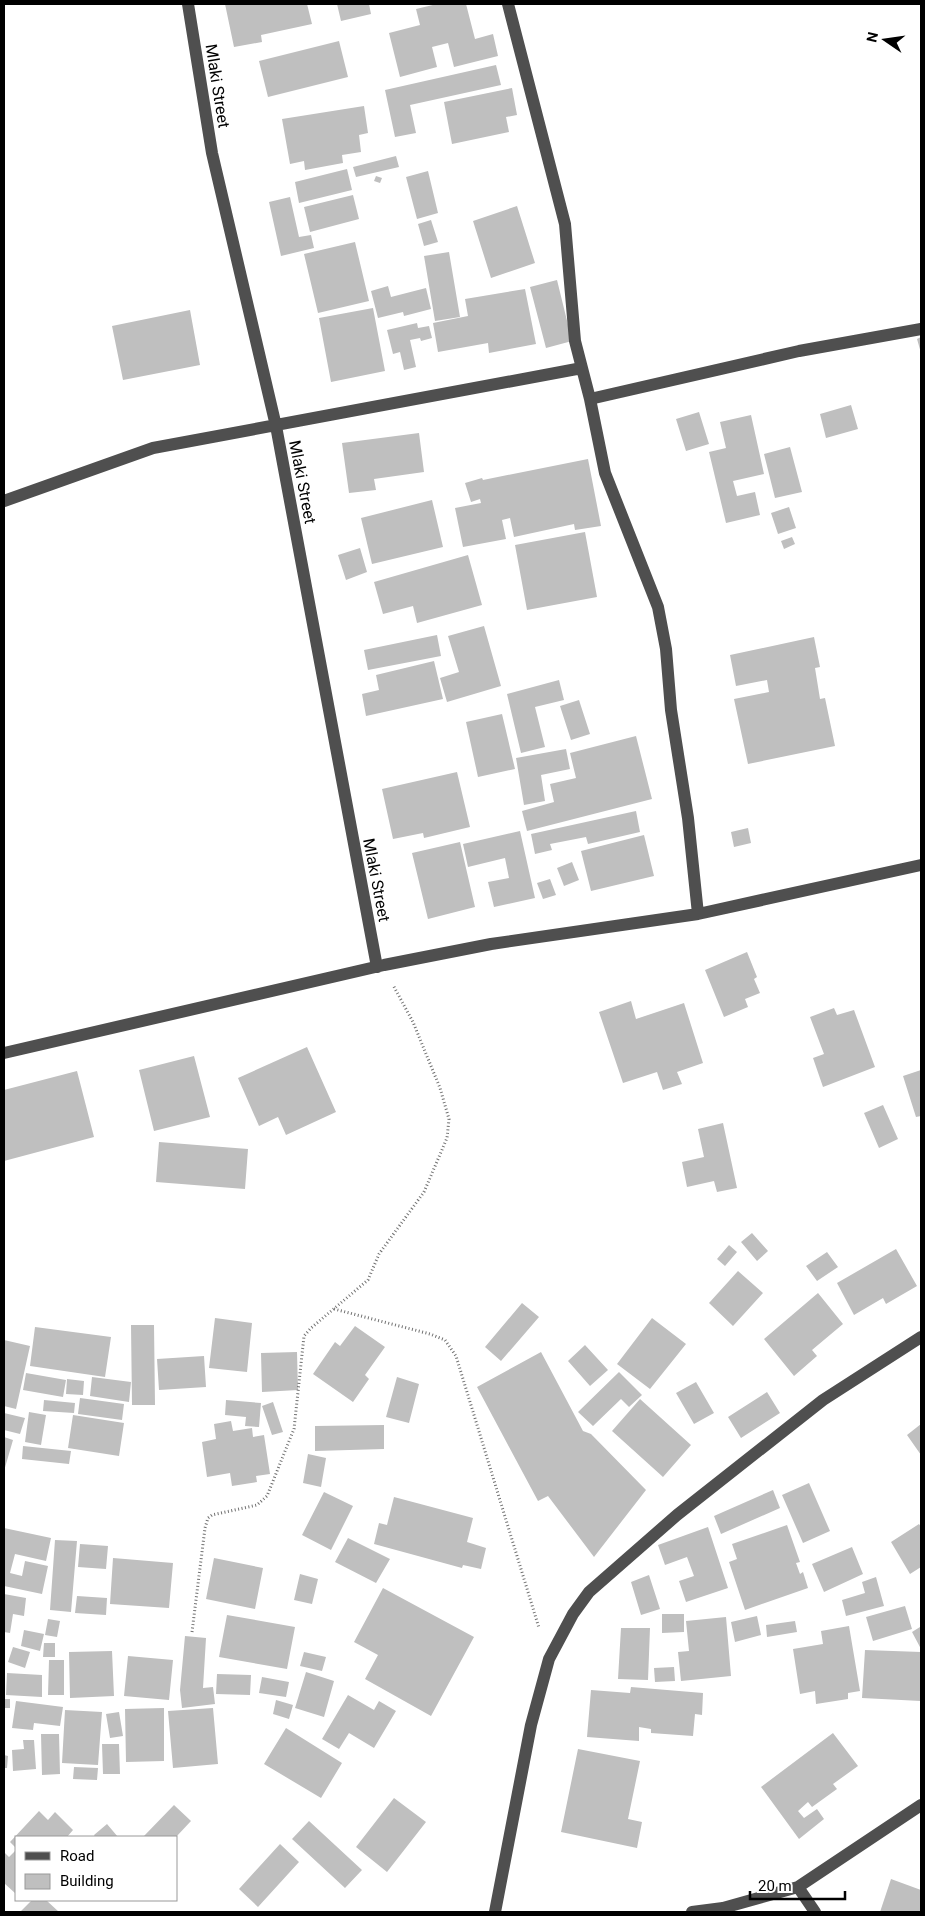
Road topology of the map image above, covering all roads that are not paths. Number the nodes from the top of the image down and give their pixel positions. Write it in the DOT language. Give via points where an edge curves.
graph roads {
  1 [pos="188,4"];
  2 [pos="508,4"];
  3 [pos="921,329"];
  4 [pos="582,368"];
  5 [pos="590,399"];
  6 [pos="276,426"];
  7 [pos="4,501"];
  8 [pos="921,865"];
  9 [pos="698,914"];
  10 [pos="380,966"];
  11 [pos="4,1053"];
  12 [pos="921,1336"];
  13 [pos="921,1805"];
  14 [pos="798,1886"];
  15 [pos="495,1912"];
  16 [pos="692,1912"];
  17 [pos="815,1912"];
  1 -- 6 [label="street, Mlaki Street" via="212,153"];
  2 -- 4 [label="street" via="564,224 575,340"];
  3 -- 5 [label="street" via="799,351"];
  4 -- 5 [label="street"];
  4 -- 6 [label="street"];
  5 -- 9 [label="street" via="605,473 658,607 666,649"];
  6 -- 7 [label="street" via="153,448"];
  6 -- 10 [label="street, Mlaki Street"];
  8 -- 9 [label="street"];
  9 -- 10 [label="street" via="491,944"];
  10 -- 11 [label="street"];
  12 -- 15 [label="street" via="823,1400 677,1515 590,1592 573,1614 549,1660 531,1725"];
  13 -- 14 [label="street"];
  14 -- 16 [label="street" via="723,1908"];
  14 -- 17 [label="street"];
}
